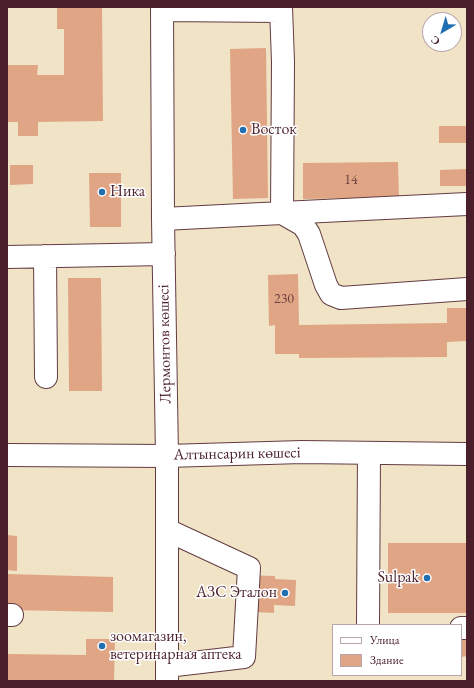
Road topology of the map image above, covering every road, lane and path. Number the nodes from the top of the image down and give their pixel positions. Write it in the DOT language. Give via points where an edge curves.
graph roads {
  1 [pos="162,8"];
  2 [pos="281,9"];
  3 [pos="467,204"];
  4 [pos="282,212"];
  5 [pos="163,219"];
  6 [pos="164,254"];
  7 [pos="45,256"];
  8 [pos="7,257"];
  9 [pos="467,289"];
  10 [pos="46,378"];
  11 [pos="369,453"];
  12 [pos="467,454"];
  13 [pos="7,455"];
  14 [pos="167,456"];
  15 [pos="167,530"];
  16 [pos="368,624"];
  17 [pos="167,673"];
  1 -- 2 [label="street"];
  1 -- 5 [label="street, Лермонтов көшесі"];
  2 -- 4 [label="street"];
  3 -- 4 [label="street"];
  4 -- 5 [label="street"];
  4 -- 9 [label="street" via="303,225 309,234 331,294 341,298"];
  5 -- 6 [label="street, Лермонтов көшесі"];
  6 -- 7 [label="street"];
  6 -- 14 [label="street, Лермонтов көшесі"];
  7 -- 8 [label="street"];
  7 -- 10 [label="street"];
  11 -- 12 [label="street, Алтынсарин көшесі"];
  11 -- 14 [label="street, Алтынсарин көшесі"];
  11 -- 16 [label="street"];
  13 -- 14 [label="street, Алтынсарин көшесі"];
  14 -- 15 [label="street, Лермонтов көшесі"];
  15 -- 17 [label="street, Лермонтов көшесі"];
  15 -- 17 [label="street" via="249,568 244,657"];
}
